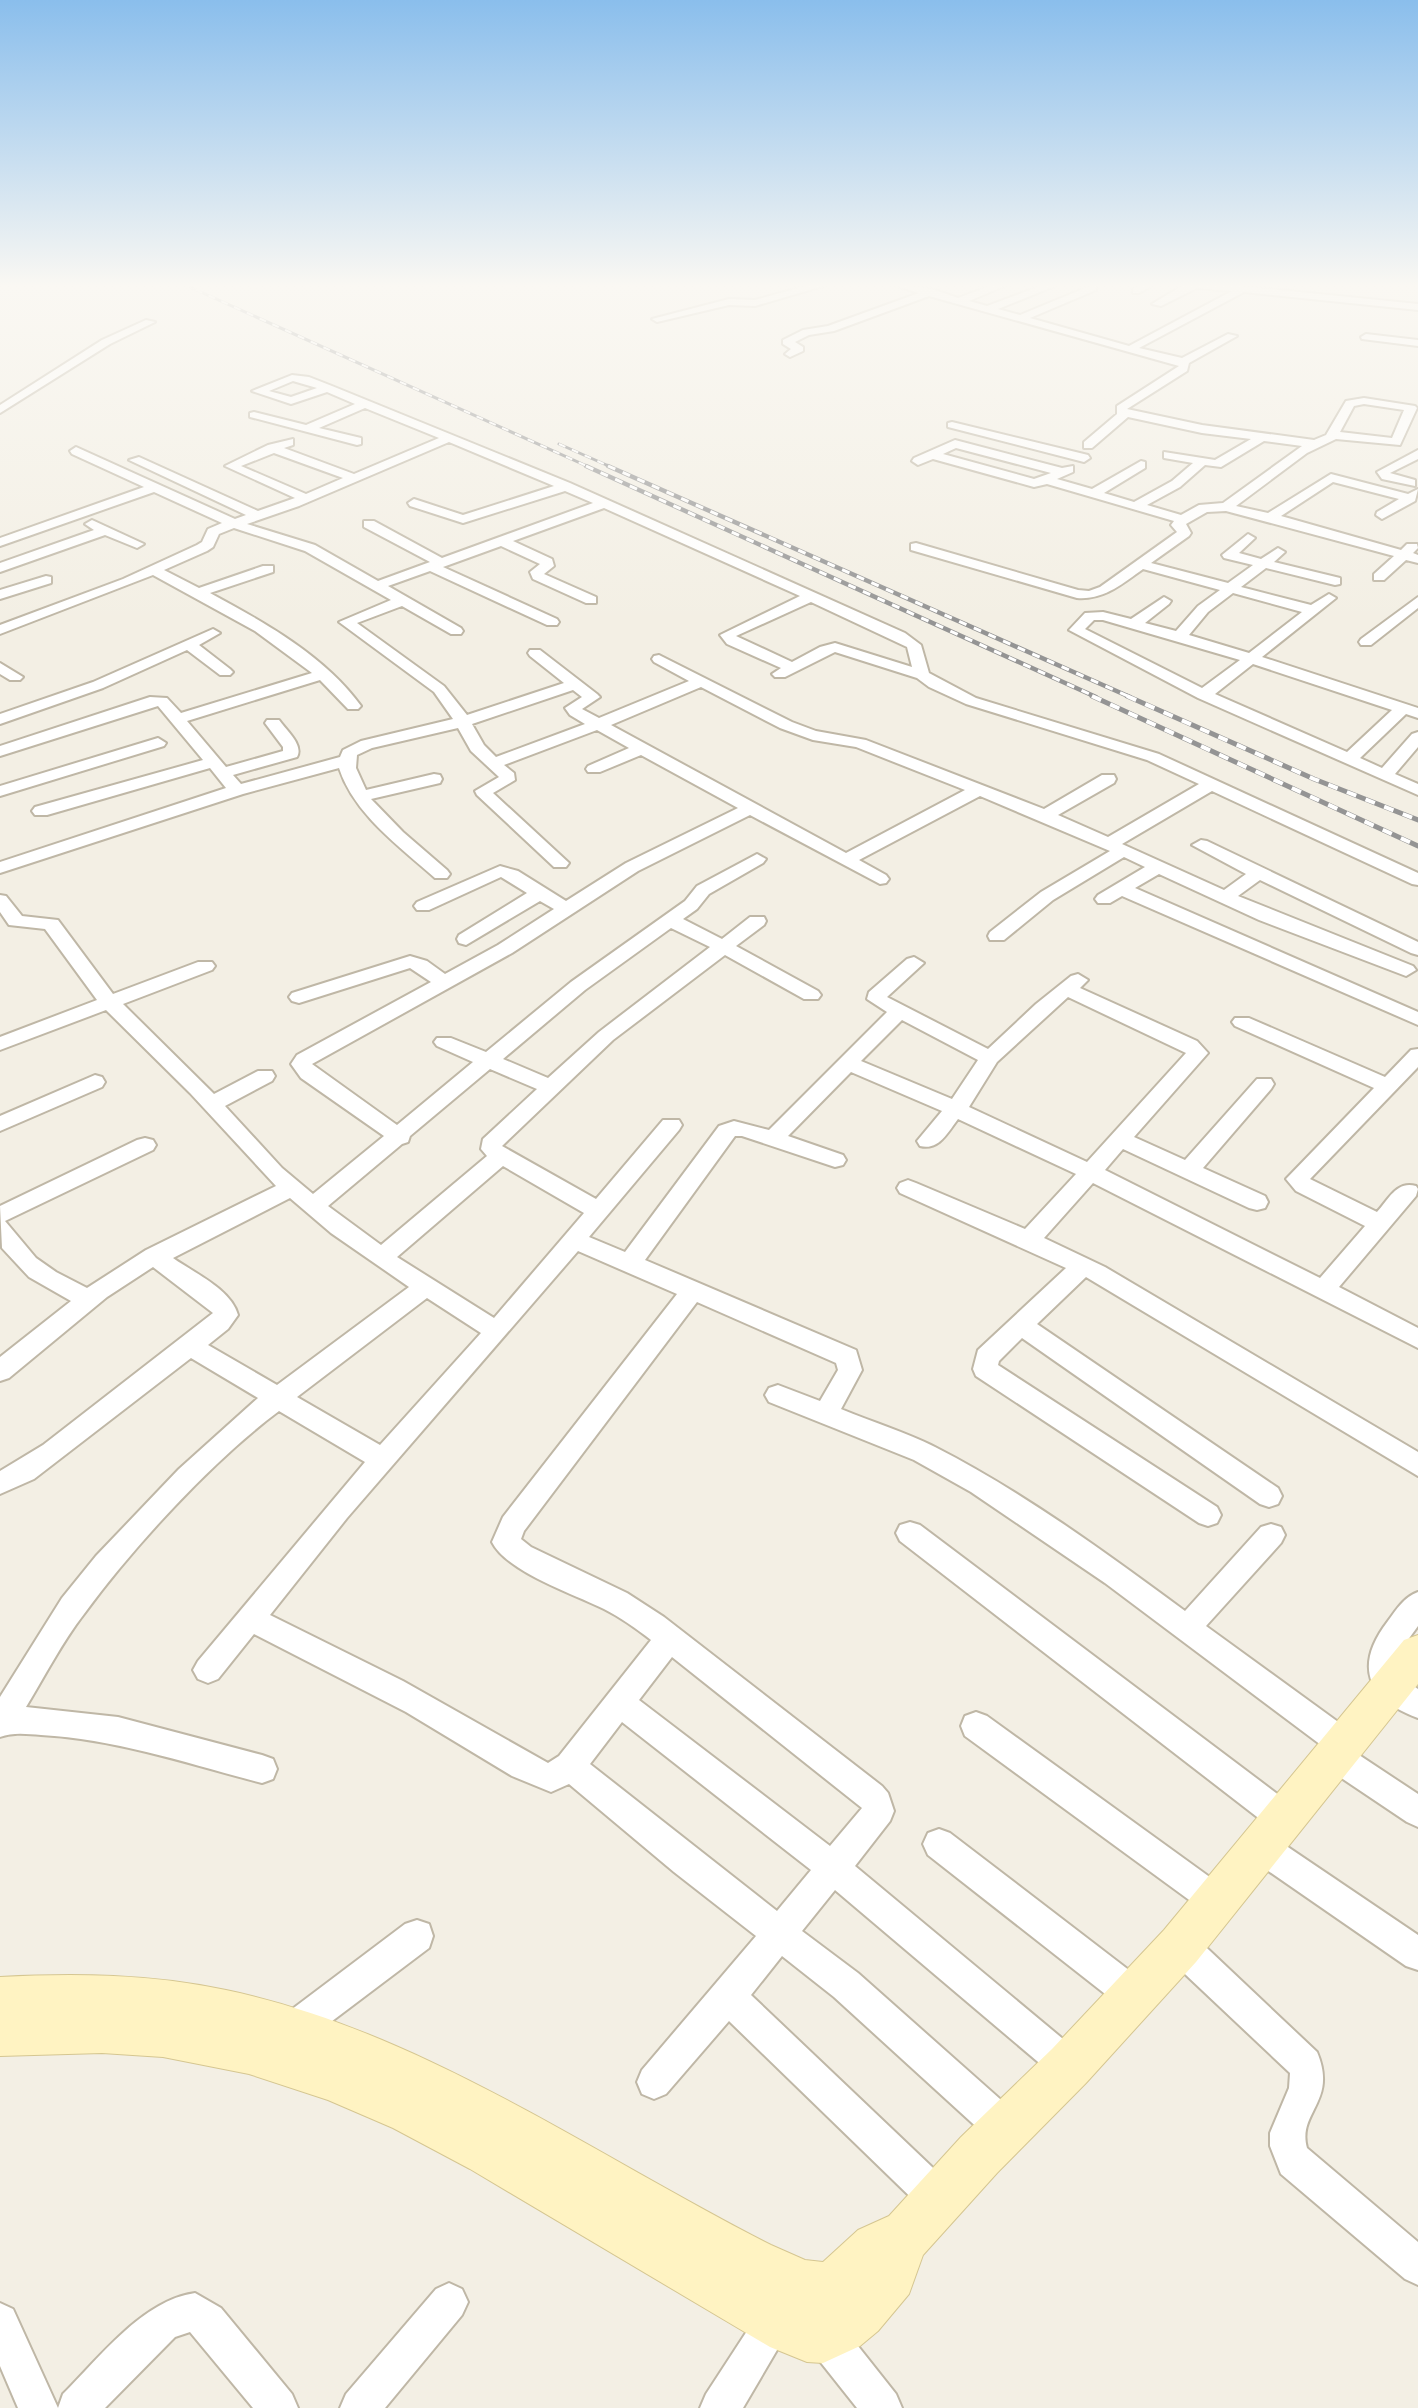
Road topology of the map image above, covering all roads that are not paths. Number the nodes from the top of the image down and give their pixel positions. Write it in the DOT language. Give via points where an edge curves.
graph roads {
  1 [pos="21,396"];
  2 [pos="349,396"];
  3 [pos="1140,396"];
  4 [pos="366,403"];
  5 [pos="0,410"];
  6 [pos="1124,414"];
  7 [pos="254,416"];
  8 [pos="952,424"];
  9 [pos="306,429"];
  10 [pos="1333,435"];
  11 [pos="1264,436"];
  12 [pos="1008,438"];
  13 [pos="447,439"];
  14 [pos="357,441"];
  15 [pos="289,442"];
  16 [pos="1315,444"];
  17 [pos="1088,446"];
  18 [pos="272,448"];
  19 [pos="76,451"];
  20 [pos="989,453"];
  21 [pos="930,454"];
  22 [pos="1168,454"];
  23 [pos="1418,454"];
  24 [pos="135,460"];
  25 [pos="918,461"];
  26 [pos="1202,462"];
  27 [pos="1141,465"];
  28 [pos="971,466"];
  29 [pos="1074,466"];
  30 [pos="354,478"];
  31 [pos="1046,480"];
  32 [pos="1418,485"];
  33 [pos="566,486"];
  34 [pos="156,488"];
  35 [pos="1094,494"];
  36 [pos="1414,495"];
  37 [pos="305,498"];
  38 [pos="414,503"];
  39 [pos="604,504"];
  40 [pos="1136,507"];
  41 [pos="1226,507"];
  42 [pos="1382,515"];
  43 [pos="258,516"];
  44 [pos="77,517"];
  45 [pos="1271,517"];
  46 [pos="1183,520"];
  47 [pos="234,524"];
  48 [pos="369,524"];
  49 [pos="106,530"];
  50 [pos="1248,538"];
  51 [pos="500,540"];
  52 [pos="0,542"];
  53 [pos="1418,543"];
  54 [pos="137,544"];
  55 [pos="916,547"];
  56 [pos="1278,552"];
  57 [pos="1403,555"];
  58 [pos="1418,559"];
  59 [pos="435,564"];
  60 [pos="1139,564"];
  61 [pos="1262,564"];
  62 [pos="0,568"];
  63 [pos="268,569"];
  64 [pos="153,570"];
  65 [pos="1379,576"];
  66 [pos="46,580"];
  67 [pos="1335,581"];
  68 [pos="376,586"];
  69 [pos="1230,588"];
  70 [pos="197,593"];
  71 [pos="0,595"];
  72 [pos="1085,595"];
  73 [pos="810,597"];
  74 [pos="1329,598"];
  75 [pos="591,600"];
  76 [pos="402,601"];
  77 [pos="1164,601"];
  78 [pos="1418,601"];
  79 [pos="1313,610"];
  80 [pos="1095,615"];
  81 [pos="552,622"];
  82 [pos="1134,624"];
  83 [pos="0,630"];
  84 [pos="456,631"];
  85 [pos="213,633"];
  86 [pos="1180,636"];
  87 [pos="1366,642"];
  88 [pos="188,644"];
  89 [pos="535,653"];
  90 [pos="659,658"];
  91 [pos="1251,658"];
  92 [pos="0,667"];
  93 [pos="225,672"];
  94 [pos="324,674"];
  95 [pos="922,675"];
  96 [pos="15,677"];
  97 [pos="700,681"];
  98 [pos="575,684"];
  99 [pos="1203,695"];
  100 [pos="353,706"];
  101 [pos="1410,710"];
  102 [pos="0,719"];
  103 [pos="178,719"];
  104 [pos="463,722"];
  105 [pos="273,723"];
  106 [pos="598,724"];
  107 [pos="1418,737"];
  108 [pos="158,743"];
  109 [pos="643,748"];
  110 [pos="0,752"];
  111 [pos="1349,759"];
  112 [pos="345,762"];
  113 [pos="494,763"];
  114 [pos="218,768"];
  115 [pos="594,769"];
  116 [pos="1385,775"];
  117 [pos="434,779"];
  118 [pos="1108,779"];
  119 [pos="1213,783"];
  120 [pos="4,785"];
  121 [pos="237,790"];
  122 [pos="978,790"];
  123 [pos="1418,790"];
  124 [pos="361,796"];
  125 [pos="752,807"];
  126 [pos="41,811"];
  127 [pos="1044,816"];
  128 [pos="1201,844"];
  129 [pos="1115,848"];
  130 [pos="757,859"];
  131 [pos="848,859"];
  132 [pos="560,863"];
  133 [pos="0,868"];
  134 [pos="1156,868"];
  135 [pos="1260,872"];
  136 [pos="441,874"];
  137 [pos="880,879"];
  138 [pos="1418,880"];
  139 [pos="539,893"];
  140 [pos="1224,898"];
  141 [pos="0,900"];
  142 [pos="423,906"];
  143 [pos="567,910"];
  144 [pos="670,920"];
  145 [pos="757,921"];
  146 [pos="1295,928"];
  147 [pos="998,936"];
  148 [pos="466,939"];
  149 [pos="723,946"];
  150 [pos="1418,949"];
  151 [pos="1269,955"];
  152 [pos="914,963"];
  153 [pos="205,966"];
  154 [pos="1406,970"];
  155 [pos="443,982"];
  156 [pos="811,995"];
  157 [pos="299,997"];
  158 [pos="109,1002"];
  159 [pos="898,1012"];
  160 [pos="1418,1019"];
  161 [pos="1242,1022"];
  162 [pos="444,1042"];
  163 [pos="0,1044"];
  164 [pos="1418,1055"];
  165 [pos="990,1059"];
  166 [pos="488,1060"];
  167 [pos="848,1063"];
  168 [pos="265,1076"];
  169 [pos="95,1082"];
  170 [pos="1264,1084"];
  171 [pos="1388,1086"];
  172 [pos="550,1087"];
  173 [pos="211,1104"];
  174 [pos="956,1108"];
  175 [pos="0,1124"];
  176 [pos="671,1125"];
  177 [pos="400,1137"];
  178 [pos="773,1139"];
  179 [pos="1120,1139"];
  180 [pos="928,1141"];
  181 [pos="145,1145"];
  182 [pos="501,1156"];
  183 [pos="835,1160"];
  184 [pos="1190,1170"];
  185 [pos="1092,1171"];
  186 [pos="291,1188"];
  187 [pos="908,1188"];
  188 [pos="1407,1191"];
  189 [pos="1257,1202"];
  190 [pos="313,1206"];
  191 [pos="597,1210"];
  192 [pos="0,1215"];
  193 [pos="1379,1223"];
  194 [pos="0,1228"];
  195 [pos="573,1239"];
  196 [pos="1029,1240"];
  197 [pos="154,1256"];
  198 [pos="381,1258"];
  199 [pos="630,1263"];
  200 [pos="1083,1266"];
  201 [pos="425,1287"];
  202 [pos="693,1290"];
  203 [pos="1323,1290"];
  204 [pos="88,1299"];
  205 [pos="1021,1325"];
  206 [pos="497,1331"];
  207 [pos="1418,1339"];
  208 [pos="190,1346"];
  209 [pos="0,1371"];
  210 [pos="778,1395"];
  211 [pos="279,1397"];
  212 [pos="826,1413"];
  213 [pos="382,1459"];
  214 [pos="1418,1466"];
  215 [pos="0,1483"];
  216 [pos="1269,1496"];
  217 [pos="1208,1515"];
  218 [pos="910,1533"];
  219 [pos="1271,1535"];
  220 [pos="1418,1604"];
  221 [pos="249,1618"];
  222 [pos="1187,1628"];
  223 [pos="670,1638"];
  224 [pos="208,1670"];
  225 [pos="1413,1684"];
  226 [pos="621,1703"];
  227 [pos="1,1721"];
  228 [pos="976,1726"];
  229 [pos="1340,1751"];
  230 [pos="570,1766"];
  231 [pos="262,1769"];
  232 [pos="1418,1812"];
  233 [pos="1274,1834"];
  234 [pos="939,1844"];
  235 [pos="833,1868"];
  236 [pos="1218,1902"];
  237 [pos="780,1933"];
  238 [pos="417,1936"];
  239 [pos="1180,1946"];
  240 [pos="1418,1954"];
  241 [pos="1135,1996"];
  242 [pos="728,1997"];
  243 [pos="0,2001"];
  244 [pos="291,2031"];
  245 [pos="0,2032"];
  246 [pos="1069,2066"];
  247 [pos="654,2082"];
  248 [pos="1006,2129"];
  249 [pos="939,2199"];
  250 [pos="903,2239"];
  251 [pos="1418,2266"];
  252 [pos="449,2302"];
  253 [pos="786,2302"];
  254 [pos="0,2322"];
  255 [pos="824,2336"];
  256 [pos="38,2408"];
  257 [pos="77,2408"];
  258 [pos="278,2408"];
  259 [pos="360,2408"];
  260 [pos="720,2408"];
  261 [pos="882,2408"];
  1 -- 5 [label="street"];
  2 -- 4 [label="street"];
  3 -- 6 [label="street" via="1121,408"];
  4 -- 9 [label="street"];
  4 -- 13 [label="street"];
  6 -- 11 [label="street"];
  6 -- 17 [label="street"];
  7 -- 9 [label="street"];
  8 -- 12 [label="street"];
  9 -- 14 [label="street"];
  10 -- 10 [label="street" via="1396,442 1411,408 1353,401"];
  10 -- 16 [label="street"];
  11 -- 16 [label="street"];
  11 -- 26 [label="street" via="1220,464"];
  12 -- 20 [label="street"];
  12 -- 29 [label="street"];
  13 -- 30 [label="street"];
  13 -- 33 [label="street"];
  15 -- 18 [label="street"];
  16 -- 41 [label="street" via="1271,471"];
  18 -- 30 [label="street"];
  18 -- 37 [label="street" via="231,466"];
  19 -- 34 [label="street"];
  20 -- 21 [label="street" via="955,444"];
  20 -- 28 [label="street"];
  20 -- 29 [label="street"];
  21 -- 25 [label="street"];
  21 -- 28 [label="street"];
  22 -- 26 [label="street"];
  23 -- 32 [label="street" via="1383,474"];
  24 -- 43 [label="street"];
  26 -- 40 [label="street" via="1176,484"];
  27 -- 35 [label="street"];
  28 -- 31 [label="street" via="1026,482"];
  29 -- 31 [label="street"];
  30 -- 37 [label="street"];
  31 -- 35 [label="street"];
  33 -- 38 [label="street" via="463,519"];
  33 -- 39 [label="street"];
  34 -- 44 [label="street"];
  34 -- 47 [label="street"];
  35 -- 40 [label="street"];
  36 -- 42 [label="street"];
  36 -- 45 [label="street" via="1331,478"];
  37 -- 43 [label="street"];
  39 -- 51 [label="street"];
  39 -- 73 [label="street"];
  40 -- 46 [label="street"];
  41 -- 45 [label="street"];
  41 -- 46 [label="street" via="1204,507"];
  43 -- 47 [label="street"];
  44 -- 49 [label="street"];
  44 -- 52 [label="street"];
  45 -- 57 [label="street"];
  46 -- 60 [label="street" via="1178,525 1184,533"];
  47 -- 64 [label="street" via="213,532 208,544 201,548"];
  47 -- 68 [label="street" via="300,543"];
  48 -- 59 [label="street"];
  49 -- 54 [label="street"];
  49 -- 62 [label="street"];
  50 -- 61 [label="street" via="1229,555"];
  51 -- 59 [label="street"];
  51 -- 75 [label="street" via="547,562 537,572 538,576"];
  53 -- 57 [label="street"];
  55 -- 72 [label="street"];
  56 -- 61 [label="street"];
  57 -- 58 [label="street"];
  57 -- 65 [label="street"];
  59 -- 68 [label="street"];
  59 -- 81 [label="street"];
  60 -- 69 [label="street"];
  60 -- 72 [label="street" via="1105,590"];
  61 -- 67 [label="street"];
  61 -- 69 [label="street"];
  63 -- 70 [label="street"];
  64 -- 70 [label="street"];
  64 -- 83 [label="street"];
  66 -- 71 [label="street"];
  68 -- 76 [label="street"];
  69 -- 79 [label="street"];
  69 -- 86 [label="street" via="1203,609"];
  70 -- 94 [label="street" via="291,648"];
  72 -- 80 [label="street"];
  73 -- 95 [label="street" via="909,641 917,651"];
  73 -- 95 [label="street" via="727,635 786,671 835,647"];
  74 -- 79 [label="street"];
  76 -- 84 [label="street"];
  76 -- 104 [label="street" via="346,622 440,689"];
  77 -- 82 [label="street"];
  78 -- 87 [label="street"];
  79 -- 91 [label="street"];
  80 -- 82 [label="street"];
  80 -- 99 [label="street" via="1076,632"];
  82 -- 86 [label="street"];
  85 -- 88 [label="street"];
  86 -- 91 [label="street"];
  88 -- 93 [label="street"];
  88 -- 102 [label="street" via="98,685"];
  89 -- 98 [label="street"];
  90 -- 97 [label="street"];
  91 -- 99 [label="street"];
  91 -- 101 [label="street"];
  92 -- 96 [label="street"];
  94 -- 100 [label="street"];
  94 -- 103 [label="street"];
  95 -- 119 [label="street" via="987,708 1137,750"];
  97 -- 106 [label="street"];
  97 -- 122 [label="street" via="802,732 860,743"];
  98 -- 104 [label="street"];
  98 -- 106 [label="street" via="592,697 573,710"];
  99 -- 111 [label="street"];
  101 -- 111 [label="street"];
  103 -- 110 [label="street" via="162,702 150,702"];
  103 -- 114 [label="street"];
  104 -- 112 [label="street" via="358,747"];
  104 -- 113 [label="street" via="477,748"];
  105 -- 114 [label="street" via="291,747 291,754"];
  106 -- 109 [label="street"];
  106 -- 113 [label="street"];
  107 -- 116 [label="street"];
  108 -- 120 [label="street"];
  109 -- 115 [label="street"];
  109 -- 125 [label="street"];
  111 -- 116 [label="street"];
  112 -- 121 [label="street"];
  112 -- 124 [label="street" via="349,779"];
  113 -- 132 [label="street" via="508,777 486,788 485,795"];
  114 -- 121 [label="street"];
  114 -- 126 [label="street"];
  116 -- 123 [label="street"];
  117 -- 124 [label="street"];
  118 -- 127 [label="street"];
  119 -- 129 [label="street"];
  119 -- 138 [label="street"];
  121 -- 133 [label="street"];
  122 -- 127 [label="street"];
  122 -- 131 [label="street"];
  124 -- 136 [label="street"];
  125 -- 131 [label="street"];
  125 -- 143 [label="street" via="632,867"];
  127 -- 129 [label="street"];
  128 -- 135 [label="street"];
  129 -- 134 [label="street"];
  129 -- 147 [label="street"];
  130 -- 144 [label="street" via="703,890 691,905"];
  131 -- 137 [label="street"];
  134 -- 140 [label="street"];
  134 -- 151 [label="street" via="1112,894"];
  135 -- 140 [label="street"];
  135 -- 150 [label="street"];
  139 -- 142 [label="street" via="500,871"];
  139 -- 143 [label="street"];
  139 -- 148 [label="street"];
  140 -- 146 [label="street"];
  141 -- 158 [label="street" via="16,921 51,924"];
  143 -- 155 [label="street"];
  144 -- 149 [label="street"];
  144 -- 166 [label="street" via="578,986"];
  145 -- 149 [label="street"];
  146 -- 151 [label="street"];
  146 -- 154 [label="street"];
  149 -- 156 [label="street"];
  149 -- 172 [label="street" via="606,1036"];
  151 -- 160 [label="street"];
  152 -- 159 [label="street" via="876,996 880,1003"];
  153 -- 158 [label="street"];
  155 -- 157 [label="street" via="410,962"];
  155 -- 177 [label="street" via="301,1064 322,1084"];
  158 -- 163 [label="street"];
  158 -- 173 [label="street"];
  159 -- 165 [label="street"];
  159 -- 167 [label="street"];
  161 -- 171 [label="street"];
  162 -- 166 [label="street"];
  164 -- 171 [label="street"];
  165 -- 174 [label="street"];
  165 -- 179 [label="street" via="1072,984 1196,1049 1198,1053"];
  166 -- 172 [label="street"];
  166 -- 177 [label="street"];
  167 -- 174 [label="street"];
  167 -- 178 [label="street"];
  168 -- 173 [label="street"];
  169 -- 175 [label="street"];
  170 -- 184 [label="street"];
  171 -- 193 [label="street" via="1297,1179"];
  172 -- 182 [label="street" via="494,1138 490,1144"];
  173 -- 186 [label="street"];
  174 -- 180 [label="street"];
  174 -- 185 [label="street"];
  176 -- 191 [label="street"];
  177 -- 190 [label="street"];
  178 -- 183 [label="street"];
  178 -- 199 [label="street" via="744,1129 728,1131"];
  179 -- 184 [label="street"];
  179 -- 185 [label="street"];
  181 -- 192 [label="street"];
  182 -- 191 [label="street"];
  182 -- 198 [label="street"];
  184 -- 189 [label="street"];
  185 -- 196 [label="street"];
  185 -- 203 [label="street"];
  186 -- 190 [label="street"];
  186 -- 197 [label="street"];
  187 -- 196 [label="street"];
  188 -- 193 [label="street"];
  190 -- 198 [label="street"];
  191 -- 195 [label="street"];
  193 -- 203 [label="street"];
  194 -- 204 [label="street" via="28,1265"];
  195 -- 199 [label="street"];
  195 -- 206 [label="street"];
  196 -- 200 [label="street"];
  197 -- 204 [label="street"];
  197 -- 208 [label="street" via="225,1308 226,1315 219,1323"];
  198 -- 201 [label="street"];
  199 -- 202 [label="street"];
  200 -- 205 [label="street"];
  200 -- 214 [label="street"];
  201 -- 206 [label="street"];
  201 -- 211 [label="street"];
  202 -- 212 [label="street" via="847,1357 850,1370"];
  202 -- 223 [label="street" via="513,1525 506,1542 520,1555 617,1602"];
  203 -- 207 [label="street"];
  204 -- 209 [label="street"];
  205 -- 216 [label="street"];
  205 -- 217 [label="street" via="987,1357 985,1369"];
  206 -- 213 [label="street"];
  208 -- 211 [label="street"];
  208 -- 215 [label="street" via="26,1471"];
  210 -- 212 [label="street"];
  211 -- 213 [label="street"];
  211 -- 227 [label="street" via="188,1477 106,1564 72,1607"];
  212 -- 222 [label="street" via="923,1453 972,1479"];
  213 -- 221 [label="street"];
  218 -- 233 [label="street"];
  219 -- 222 [label="street"];
  220 -- 225 [label="street" via="1385,1650 1381,1662 1382,1676"];
  221 -- 224 [label="street"];
  221 -- 230 [label="street" via="410,1699 537,1774 551,1778"];
  222 -- 229 [label="street"];
  223 -- 226 [label="street"];
  223 -- 235 [label="street" via="877,1803 879,1811 874,1819"];
  225 -- 229 [label="street"];
  226 -- 230 [label="street"];
  226 -- 235 [label="street"];
  227 -- 231 [label="street" via="58,1722 110,1729"];
  228 -- 236 [label="street"];
  229 -- 232 [label="street"];
  229 -- 233 [label="street"];
  230 -- 237 [label="street"];
  233 -- 236 [label="street"];
  233 -- 240 [label="street"];
  234 -- 241 [label="street"];
  235 -- 237 [label="street"];
  235 -- 246 [label="street"];
  236 -- 239 [label="street"];
  237 -- 242 [label="street"];
  237 -- 248 [label="street" via="846,1985"];
  238 -- 244 [label="street"];
  239 -- 241 [label="street"];
  239 -- 251 [label="street" via="1305,2064 1308,2085 1285,2136 1294,2161"];
  241 -- 246 [label="street"];
  242 -- 247 [label="street"];
  242 -- 249 [label="street"];
  243 -- 244 [label="street" via="73,1998 162,2003"];
  244 -- 253 [label="street" via="436,2091 746,2259"];
  245 -- 253 [label="street" via="106,2029 163,2033 221,2044 326,2074 377,2095"];
  246 -- 248 [label="street"];
  248 -- 249 [label="street"];
  249 -- 250 [label="street"];
  250 -- 253 [label="street" via="877,2245 833,2287"];
  250 -- 255 [label="street" via="890,2275 879,2289 841,2327"];
  252 -- 259 [label="street"];
  253 -- 255 [label="street" via="807,2335"];
  253 -- 260 [label="street"];
  254 -- 256 [label="street"];
  255 -- 261 [label="street"];
  257 -- 258 [label="street" via="162,2324 180,2313 195,2312 208,2321"];
}
